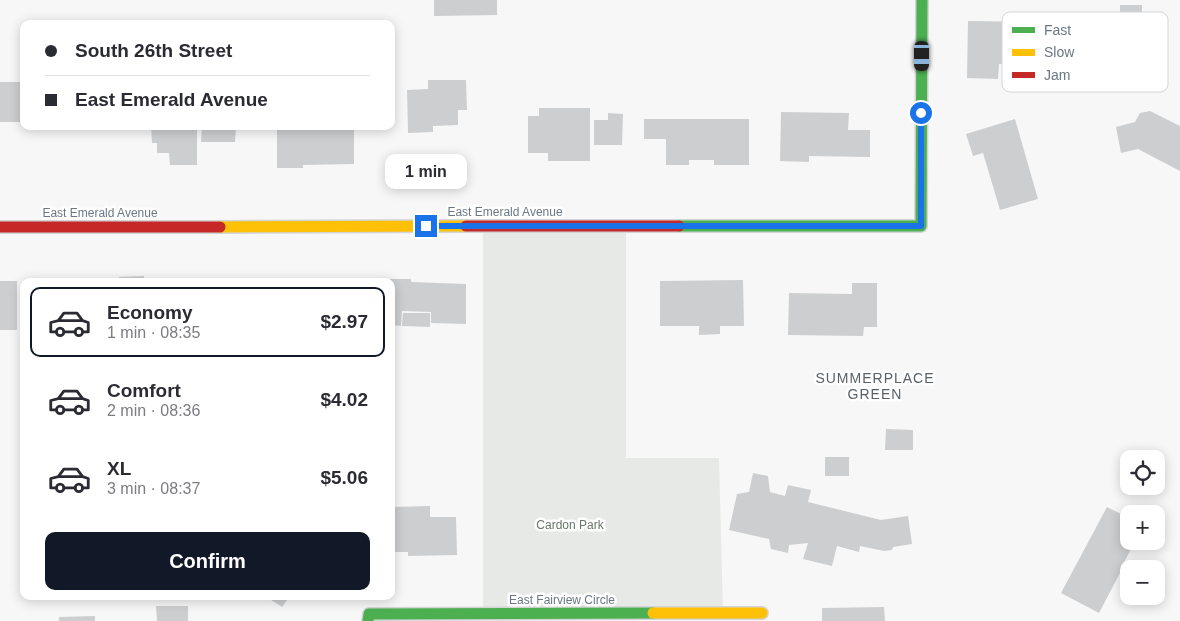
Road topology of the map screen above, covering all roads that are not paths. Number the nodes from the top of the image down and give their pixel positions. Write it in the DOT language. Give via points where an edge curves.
graph roads {
  1 [pos="922,0"];
  2 [pos="0,227"];
  3 [pos="762,613"];
  4 [pos="368,621"];
  1 -- 2 [label="street, East Emerald Avenue" via="921,226"];
  3 -- 4 [label="street, East Fairview Circle" via="368,614"];
}
